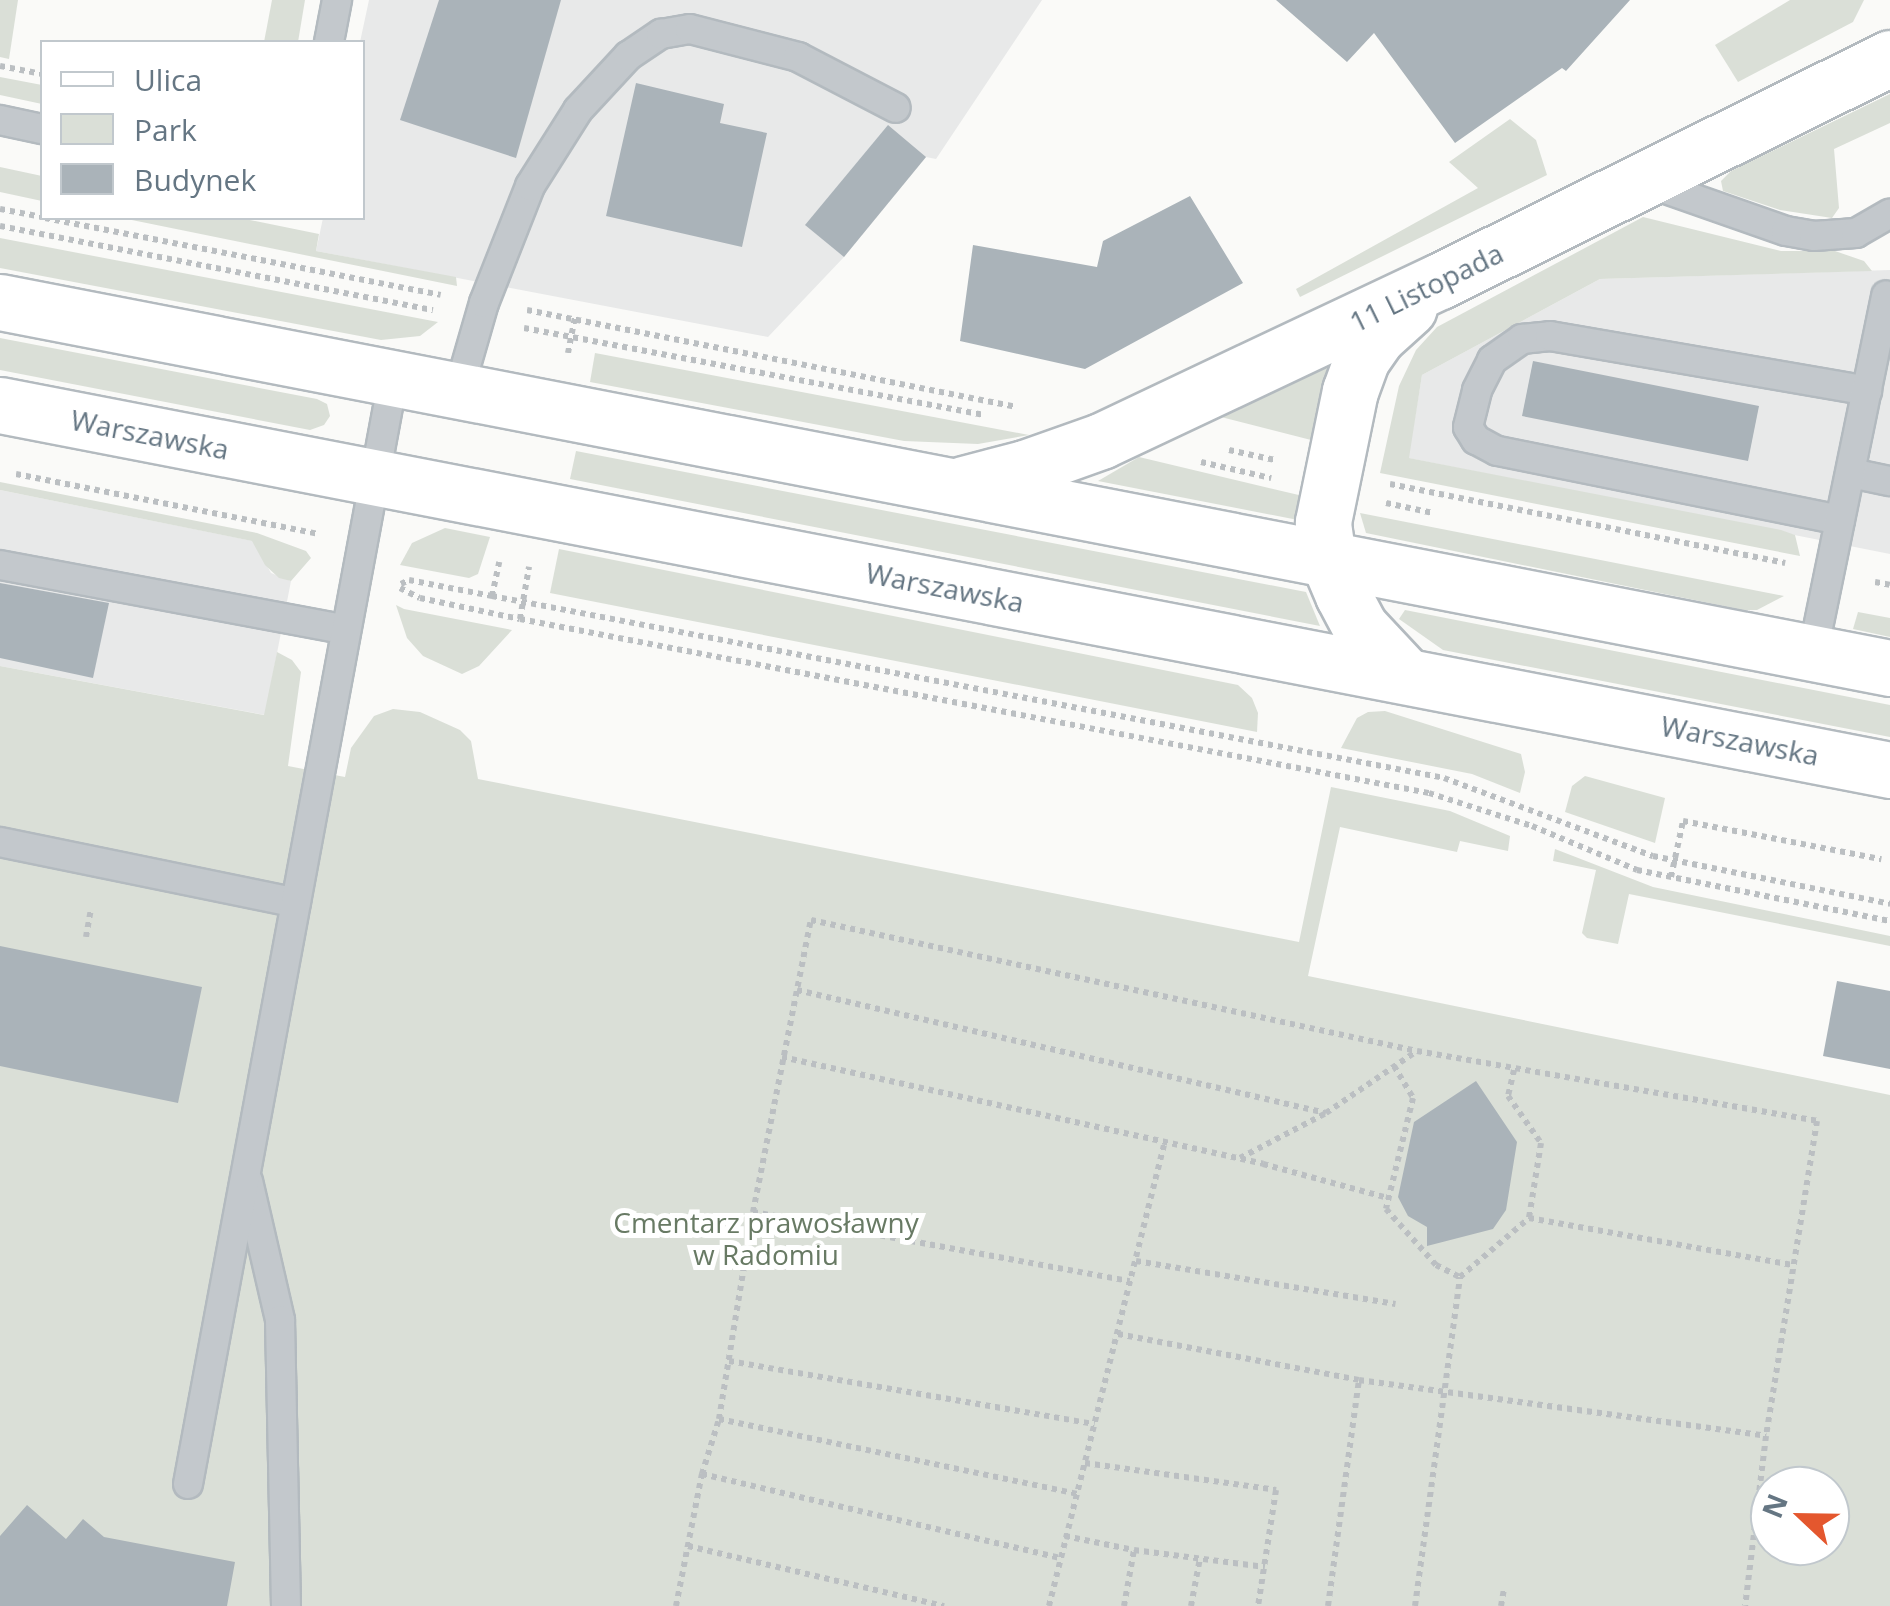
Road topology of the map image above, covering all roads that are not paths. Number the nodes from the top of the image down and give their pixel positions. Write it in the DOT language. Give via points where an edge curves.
graph roads {
  1 [pos="337,0"];
  2 [pos="329,40"];
  3 [pos="1890,58"];
  4 [pos="896,108"];
  5 [pos="0,120"];
  6 [pos="40,129"];
  7 [pos="1640,180"];
  8 [pos="1890,213"];
  9 [pos="1440,281"];
  10 [pos="1886,295"];
  11 [pos="0,302"];
  12 [pos="393,380"];
  13 [pos="1867,391"];
  14 [pos="458,392"];
  15 [pos="0,404"];
  16 [pos="1850,473"];
  17 [pos="375,478"];
  18 [pos="1890,481"];
  19 [pos="951,487"];
  20 [pos="1840,520"];
  21 [pos="1328,559"];
  22 [pos="0,565"];
  23 [pos="346,630"];
  24 [pos="1813,652"];
  25 [pos="1890,668"];
  26 [pos="1405,675"];
  27 [pos="1890,770"];
  28 [pos="0,842"];
  29 [pos="296,903"];
  30 [pos="246,1170"];
  31 [pos="188,1484"];
  32 [pos="286,1606"];
  1 -- 2 [label="lane"];
  3 -- 7 [label="main road, 11 Listopada"];
  4 -- 14 [label="lane" via="798,57 690,29 661,34 628,56 578,110 530,186"];
  5 -- 6 [label="lane"];
  7 -- 8 [label="lane" via="1814,236 1856,233"];
  7 -- 9 [label="main road, 11 Listopada"];
  9 -- 19 [label="main road, 11 Listopada" via="1102,441"];
  9 -- 21 [label="main road" via="1361,360 1328,481 1322,522"];
  10 -- 13 [label="lane"];
  11 -- 12 [label="main road"];
  12 -- 14 [label="main road"];
  12 -- 17 [label="lane"];
  13 -- 16 [label="lane"];
  13 -- 20 [label="lane" via="1550,336 1522,340 1492,360 1468,427 1497,451"];
  14 -- 19 [label="main road"];
  15 -- 17 [label="main road, Warszawska"];
  16 -- 18 [label="lane"];
  16 -- 20 [label="lane"];
  17 -- 23 [label="lane"];
  17 -- 26 [label="main road, Warszawska"];
  19 -- 21 [label="main road"];
  20 -- 24 [label="lane"];
  21 -- 24 [label="main road"];
  21 -- 26 [label="main road" via="1360,627"];
  22 -- 23 [label="lane"];
  23 -- 29 [label="lane"];
  24 -- 25 [label="main road"];
  26 -- 27 [label="main road, Warszawska"];
  28 -- 29 [label="lane"];
  29 -- 30 [label="lane"];
  30 -- 31 [label="lane"];
  30 -- 32 [label="lane" via="280,1320"];
}
